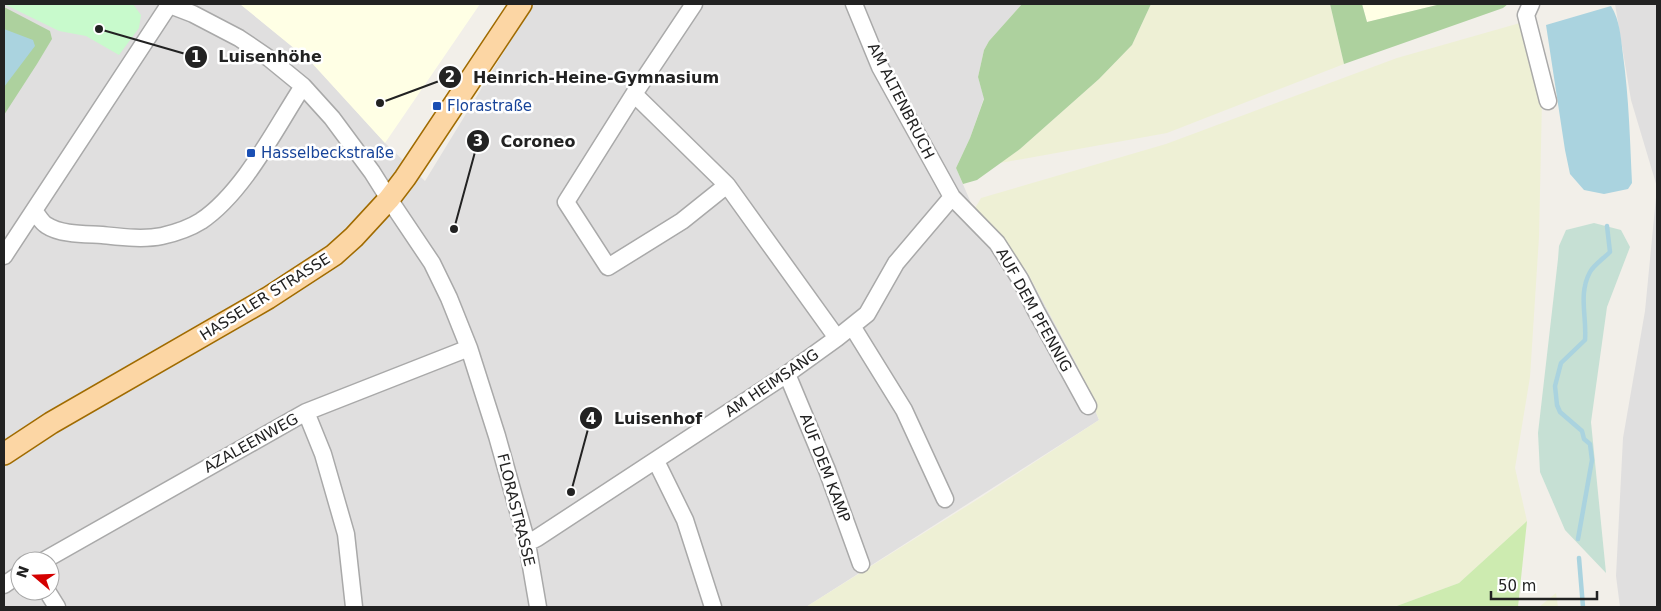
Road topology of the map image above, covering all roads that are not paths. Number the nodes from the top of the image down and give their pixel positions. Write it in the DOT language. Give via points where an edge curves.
graph roads {
  1 [pos="168,4"];
  2 [pos="521,4"];
  3 [pos="694,4"];
  4 [pos="854,4"];
  5 [pos="1531,4"];
  6 [pos="303,86"];
  7 [pos="634,94"];
  8 [pos="1548,101"];
  9 [pos="727,185"];
  10 [pos="952,197"];
  11 [pos="389,199"];
  12 [pos="34,211"];
  13 [pos="4,256"];
  14 [pos="852,326"];
  15 [pos="838,338"];
  16 [pos="469,348"];
  17 [pos="787,374"];
  18 [pos="1088,406"];
  19 [pos="306,412"];
  20 [pos="4,454"];
  21 [pos="656,461"];
  22 [pos="945,499"];
  23 [pos="527,542"];
  24 [pos="60,551"];
  25 [pos="861,564"];
  26 [pos="354,607"];
  27 [pos="538,607"];
  28 [pos="713,607"];
  1 -- 6 [label="street" via="239,38"];
  1 -- 12 [label="street"];
  2 -- 11 [label="main road, HASSELER STRASSE"];
  3 -- 7 [label="street"];
  4 -- 10 [label="street, AM ALTENBRUCH" via="880,67"];
  5 -- 8 [label="street" via="1526,15"];
  6 -- 11 [label="street" via="332,118"];
  6 -- 12 [label="street" via="237,188 200,222 161,236 108,236 55,229 45,224"];
  7 -- 9 [label="street"];
  7 -- 9 [label="street" via="566,202 608,267 682,221"];
  9 -- 15 [label="street"];
  10 -- 14 [label="street, AM HEIMSANG" via="896,263 867,314"];
  10 -- 18 [label="street, AUF DEM PFENNIG" via="997,243 1020,279"];
  11 -- 16 [label="street, FLORASTRASSE" via="432,263"];
  11 -- 20 [label="main road, HASSELER STRASSE" via="334,255 268,298 51,423"];
  12 -- 13 [label="street"];
  14 -- 15 [label="street, AM HEIMSANG"];
  14 -- 22 [label="street" via="904,410"];
  15 -- 17 [label="street, AM HEIMSANG"];
  16 -- 19 [label="street, AZALEENWEG"];
  16 -- 23 [label="street, FLORASTRASSE"];
  17 -- 21 [label="street, AM HEIMSANG"];
  17 -- 25 [label="street, AUF DEM KAMP" via="828,470"];
  19 -- 24 [label="street, AZALEENWEG"];
  19 -- 26 [label="street" via="323,454 344,526"];
  21 -- 23 [label="street, AM HEIMSANG"];
  21 -- 28 [label="street" via="685,520"];
  23 -- 27 [label="street, FLORASTRASSE"];
}
